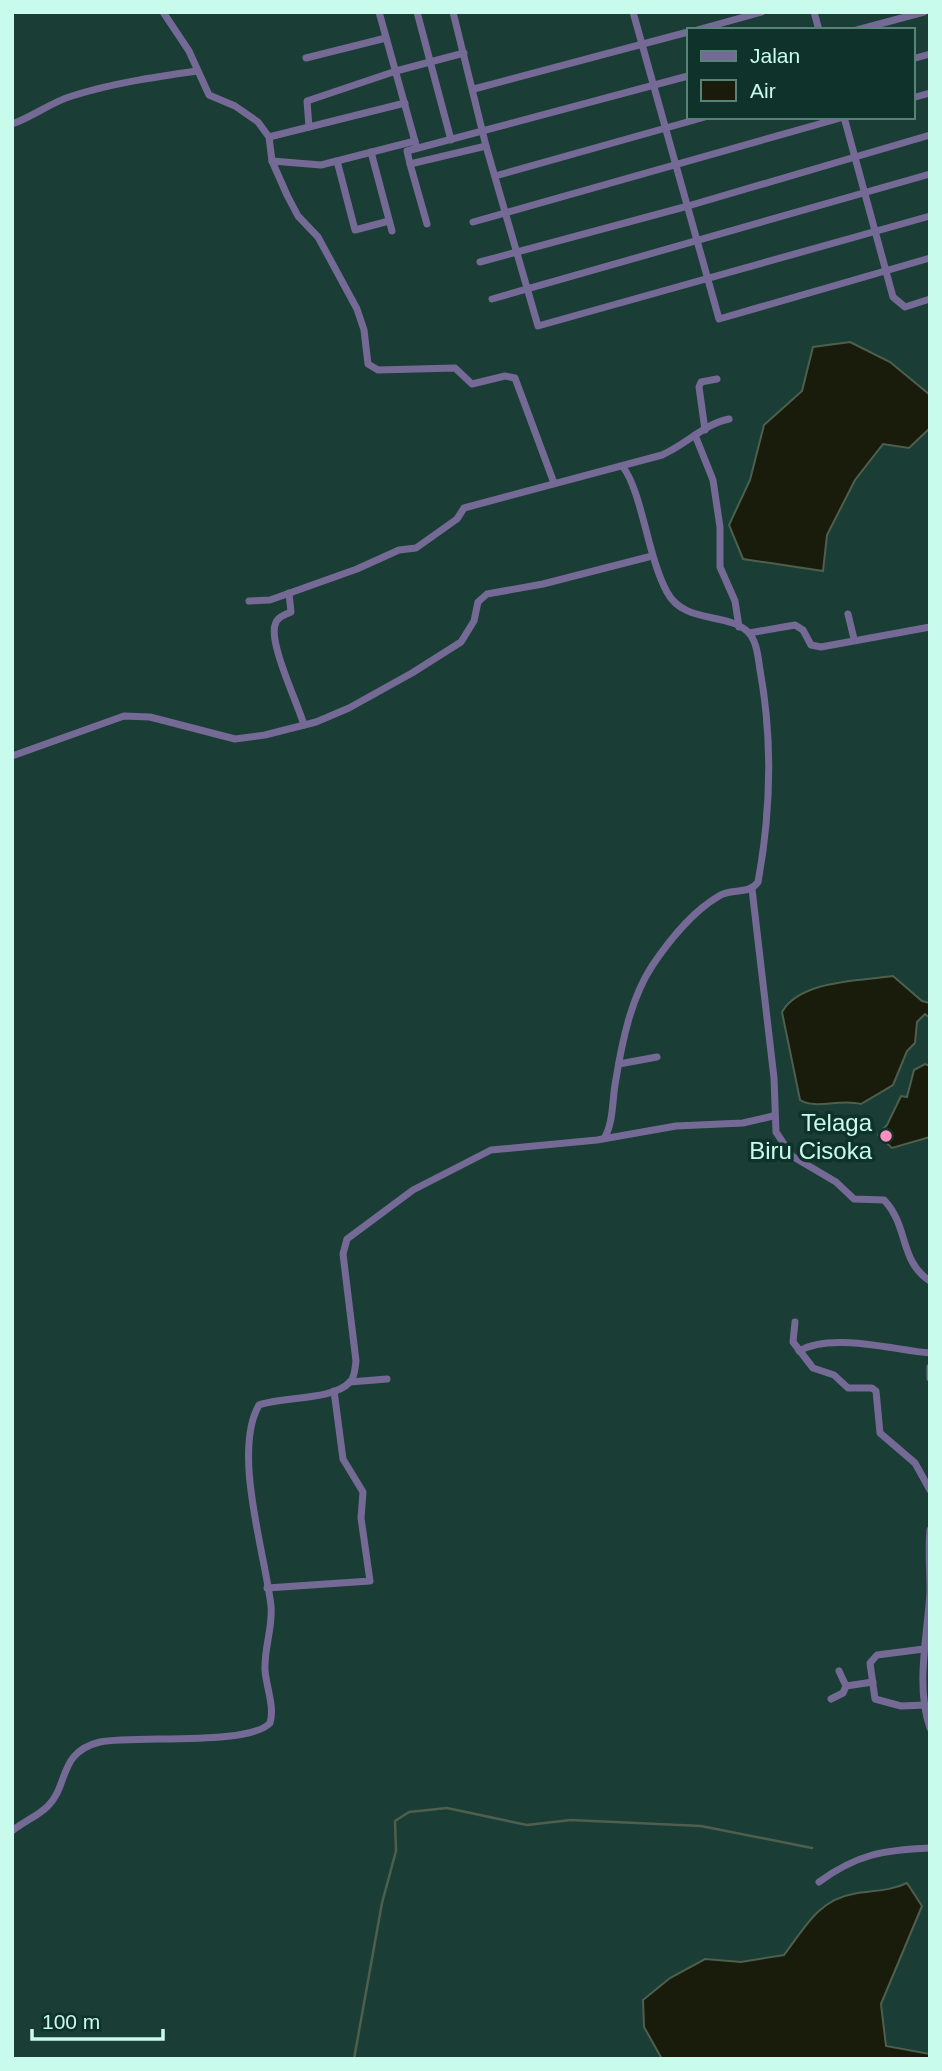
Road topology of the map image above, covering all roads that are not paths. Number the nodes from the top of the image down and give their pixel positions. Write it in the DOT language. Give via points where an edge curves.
graph roads {
  1 [pos="163,12"];
  2 [pos="379,12"];
  3 [pos="417,12"];
  4 [pos="453,12"];
  5 [pos="634,12"];
  6 [pos="762,12"];
  7 [pos="924,12"];
  8 [pos="704,28"];
  9 [pos="865,28"];
  10 [pos="687,32"];
  11 [pos="386,38"];
  12 [pos="640,45"];
  13 [pos="464,53"];
  14 [pos="306,58"];
  15 [pos="430,61"];
  16 [pos="197,71"];
  17 [pos="396,71"];
  18 [pos="687,76"];
  19 [pos="652,86"];
  20 [pos="474,89"];
  21 [pos="405,103"];
  22 [pos="698,119"];
  23 [pos="837,119"];
  24 [pos="845,119"];
  25 [pos="12,124"];
  26 [pos="309,127"];
  27 [pos="664,128"];
  28 [pos="484,133"];
  29 [pos="930,135"];
  30 [pos="269,137"];
  31 [pos="451,140"];
  32 [pos="416,145"];
  33 [pos="486,146"];
  34 [pos="371,152"];
  35 [pos="856,156"];
  36 [pos="337,161"];
  37 [pos="272,162"];
  38 [pos="411,164"];
  39 [pos="676,165"];
  40 [pos="930,174"];
  41 [pos="495,176"];
  42 [pos="865,194"];
  43 [pos="688,206"];
  44 [pos="506,213"];
  45 [pos="930,216"];
  46 [pos="389,221"];
  47 [pos="473,222"];
  48 [pos="426,224"];
  49 [pos="392,231"];
  50 [pos="875,232"];
  51 [pos="698,241"];
  52 [pos="518,252"];
  53 [pos="930,258"];
  54 [pos="480,262"];
  55 [pos="887,269"];
  56 [pos="708,280"];
  57 [pos="530,290"];
  58 [pos="492,299"];
  59 [pos="930,299"];
  60 [pos="717,379"];
  61 [pos="729,419"];
  62 [pos="705,430"];
  63 [pos="695,435"];
  64 [pos="623,467"];
  65 [pos="554,484"];
  66 [pos="652,556"];
  67 [pos="289,593"];
  68 [pos="249,601"];
  69 [pos="848,614"];
  70 [pos="739,627"];
  71 [pos="930,627"];
  72 [pos="749,633"];
  73 [pos="854,639"];
  74 [pos="304,725"];
  75 [pos="12,756"];
  76 [pos="752,889"];
  77 [pos="657,1057"];
  78 [pos="619,1064"];
  79 [pos="774,1116"];
  80 [pos="605,1137"];
  81 [pos="930,1281"];
  82 [pos="795,1321"];
  83 [pos="799,1351"];
  84 [pos="930,1353"];
  85 [pos="930,1367"];
  86 [pos="930,1378"];
  87 [pos="387,1379"];
  88 [pos="350,1382"];
  89 [pos="334,1391"];
  90 [pos="930,1490"];
  91 [pos="930,1530"];
  92 [pos="267,1588"];
  93 [pos="925,1649"];
  94 [pos="839,1671"];
  95 [pos="873,1682"];
  96 [pos="846,1686"];
  97 [pos="831,1699"];
  98 [pos="926,1705"];
  99 [pos="930,1728"];
  100 [pos="12,1831"];
  101 [pos="930,1848"];
  102 [pos="819,1882"];
  1 -- 16 [label="street"];
  2 -- 11 [label="street"];
  3 -- 15 [label="street"];
  4 -- 13 [label="street"];
  5 -- 12 [label="street"];
  6 -- 8 [label="street"];
  7 -- 9 [label="street"];
  10 -- 12 [label="street"];
  11 -- 14 [label="street"];
  11 -- 17 [label="street"];
  12 -- 19 [label="street"];
  12 -- 20 [label="street"];
  13 -- 15 [label="street"];
  13 -- 20 [label="street"];
  15 -- 17 [label="street"];
  15 -- 31 [label="street"];
  16 -- 25 [label="street" via="69,96"];
  16 -- 30 [label="street" via="209,94 258,122"];
  17 -- 21 [label="street"];
  17 -- 26 [label="street" via="307,101"];
  18 -- 19 [label="street"];
  19 -- 27 [label="street"];
  19 -- 28 [label="street"];
  20 -- 28 [label="street"];
  21 -- 26 [label="street"];
  21 -- 32 [label="street"];
  22 -- 27 [label="street"];
  23 -- 39 [label="street"];
  24 -- 35 [label="street"];
  26 -- 30 [label="street"];
  27 -- 39 [label="street"];
  27 -- 41 [label="street"];
  28 -- 31 [label="street"];
  28 -- 33 [label="street"];
  29 -- 35 [label="street"];
  30 -- 37 [label="street"];
  31 -- 32 [label="street"];
  32 -- 34 [label="street"];
  32 -- 38 [label="street" via="407,151"];
  33 -- 38 [label="street"];
  33 -- 41 [label="street"];
  34 -- 36 [label="street"];
  34 -- 46 [label="street"];
  35 -- 42 [label="street"];
  35 -- 43 [label="street"];
  36 -- 37 [label="street"];
  36 -- 46 [label="street" via="355,230"];
  37 -- 65 [label="street" via="298,216 318,237 357,309 368,364 378,370 455,368 472,384 515,378"];
  38 -- 48 [label="street"];
  39 -- 43 [label="street"];
  39 -- 44 [label="street"];
  40 -- 42 [label="street"];
  41 -- 44 [label="street"];
  42 -- 50 [label="street"];
  42 -- 51 [label="street"];
  43 -- 51 [label="street"];
  43 -- 52 [label="street"];
  44 -- 47 [label="street"];
  44 -- 52 [label="street"];
  45 -- 50 [label="street"];
  46 -- 49 [label="street"];
  50 -- 55 [label="street"];
  50 -- 56 [label="street"];
  51 -- 56 [label="street"];
  51 -- 57 [label="street"];
  52 -- 54 [label="street"];
  52 -- 57 [label="street"];
  53 -- 55 [label="street"];
  55 -- 56 [label="street" via="719,319"];
  55 -- 59 [label="street" via="899,304 905,307"];
  56 -- 57 [label="street" via="538,326"];
  57 -- 58 [label="street"];
  60 -- 62 [label="street" via="701,382 699,387"];
  61 -- 62 [label="street"];
  62 -- 63 [label="street"];
  63 -- 64 [label="street" via="662,455"];
  63 -- 70 [label="street" via="713,480 720,567 735,601"];
  64 -- 65 [label="street"];
  64 -- 66 [label="street"];
  65 -- 67 [label="street" via="464,508 457,519 416,548 398,550"];
  66 -- 70 [label="street" via="674,601 690,612"];
  66 -- 74 [label="street" via="482,597 461,642 349,708"];
  67 -- 68 [label="street"];
  67 -- 74 [label="street" via="291,612 279,617 274,627"];
  69 -- 73 [label="street"];
  70 -- 72 [label="street"];
  71 -- 73 [label="street"];
  72 -- 73 [label="street" via="795,625 814,647"];
  72 -- 76 [label="street" via="761,676 770,760 761,868"];
  74 -- 75 [label="street" via="235,738 150,717 124,716"];
  76 -- 78 [label="street" via="719,895 677,934 639,993"];
  76 -- 79 [label="street" via="774,1078"];
  77 -- 78 [label="street"];
  78 -- 80 [label="street"];
  79 -- 80 [label="street"];
  79 -- 81 [label="street" via="782,1143 792,1156 836,1182 854,1199 884,1199 897,1218 912,1267"];
  80 -- 88 [label="street" via="483,1153 413,1190 347,1239 343,1254 356,1361"];
  82 -- 83 [label="street" via="793,1342"];
  83 -- 84 [label="street" via="808,1346 860,1342"];
  83 -- 90 [label="street" via="813,1368 834,1375 844,1386 874,1389 880,1433 915,1463"];
  85 -- 86 [label="street"];
  87 -- 88 [label="street"];
  88 -- 89 [label="street"];
  89 -- 92 [label="street" via="267,1402 255,1413 249,1458"];
  89 -- 92 [label="street" via="343,1460 363,1492 361,1518 370,1581"];
  91 -- 93 [label="street"];
  92 -- 100 [label="street" via="271,1622 265,1672 272,1717 265,1727 219,1737 98,1743 69,1762 47,1807"];
  93 -- 95 [label="street" via="877,1655 870,1663"];
  93 -- 98 [label="street"];
  94 -- 96 [label="street"];
  95 -- 96 [label="street"];
  95 -- 98 [label="street" via="878,1701"];
  96 -- 97 [label="street"];
  98 -- 99 [label="street"];
  101 -- 102 [label="street" via="885,1850 844,1864"];
}
